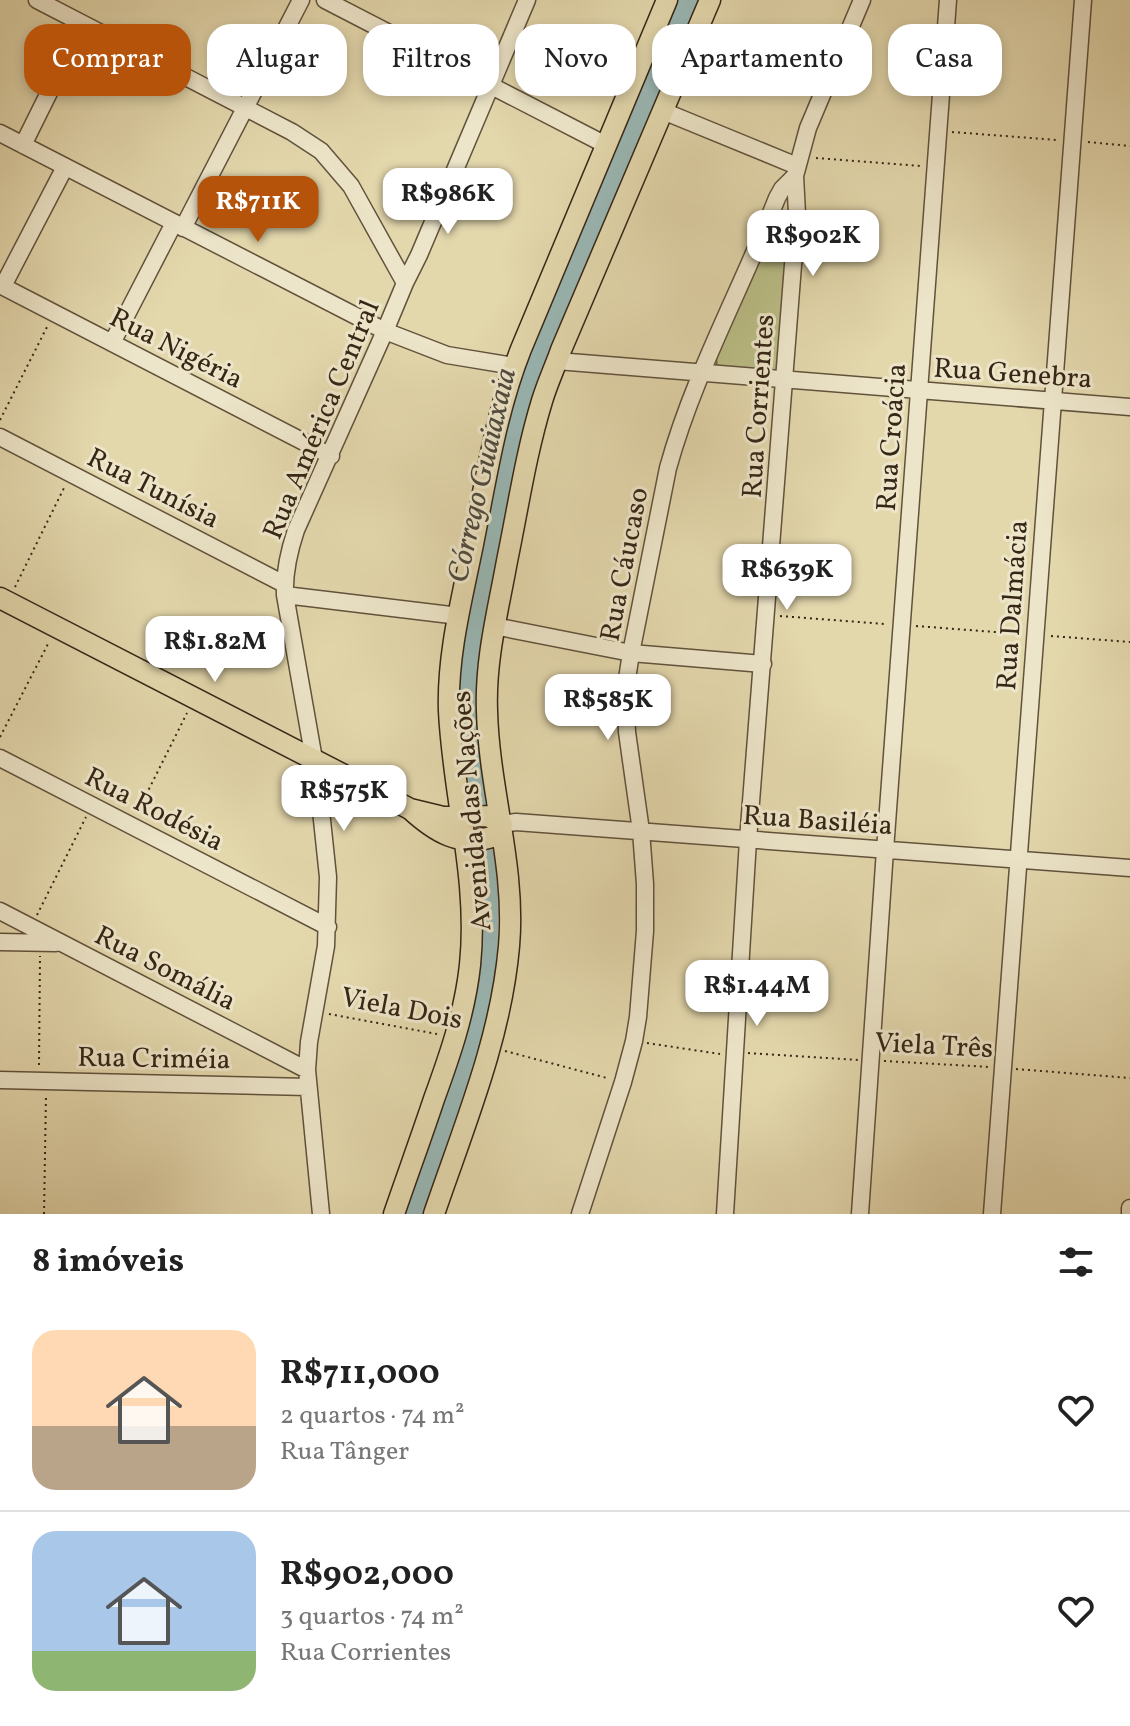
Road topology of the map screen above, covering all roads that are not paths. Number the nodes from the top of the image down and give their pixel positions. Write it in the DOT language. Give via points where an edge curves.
graph roads {
  1 [pos="37,0"];
  2 [pos="301,0"];
  3 [pos="325,0"];
  4 [pos="527,0"];
  5 [pos="667,0"];
  6 [pos="710,0"];
  7 [pos="862,0"];
  8 [pos="948,0"];
  9 [pos="1083,0"];
  10 [pos="83,24"];
  11 [pos="371,24"];
  12 [pos="499,65"];
  13 [pos="191,80"];
  14 [pos="499,91"];
  15 [pos="47,96"];
  16 [pos="486,96"];
  17 [pos="244,107"];
  18 [pos="663,111"];
  19 [pos="0,133"];
  20 [pos="23,145"];
  21 [pos="606,145"];
  22 [pos="797,166"];
  23 [pos="65,167"];
  24 [pos="797,214"];
  25 [pos="768,222"];
  26 [pos="178,226"];
  27 [pos="405,283"];
  28 [pos="1,286"];
  29 [pos="385,331"];
  30 [pos="112,343"];
  31 [pos="557,361"];
  32 [pos="514,366"];
  33 [pos="701,374"];
  34 [pos="785,380"];
  35 [pos="919,391"];
  36 [pos="1053,401"];
  37 [pos="1130,407"];
  38 [pos="0,437"];
  39 [pos="331,456"];
  40 [pos="285,589"];
  41 [pos="4,600"];
  42 [pos="459,616"];
  43 [pos="494,626"];
  44 [pos="631,653"];
  45 [pos="763,664"];
  46 [pos="0,758"];
  47 [pos="313,759"];
  48 [pos="480,828"];
  49 [pos="641,831"];
  50 [pos="748,840"];
  51 [pos="885,850"];
  52 [pos="1018,860"];
  53 [pos="1130,868"];
  54 [pos="0,911"];
  55 [pos="328,927"];
  56 [pos="0,942"];
  57 [pos="62,943"];
  58 [pos="307,1070"];
  59 [pos="0,1080"];
  60 [pos="308,1087"];
  61 [pos="321,1214"];
  62 [pos="394,1214"];
  63 [pos="434,1214"];
  64 [pos="580,1214"];
  65 [pos="725,1214"];
  66 [pos="860,1214"];
  67 [pos="992,1214"];
  1 -- 10 [label="street"];
  2 -- 17 [label="street"];
  3 -- 11 [label="street"];
  4 -- 12 [label="street, Rua América Central"];
  5 -- 21 [label="main road, Avenida das Nações"];
  6 -- 18 [label="main road, Avenida das Nações"];
  7 -- 22 [label="street, Rua Cáucaso"];
  8 -- 35 [label="street, Rua Croácia"];
  9 -- 36 [label="street, Rua Dalmácia"];
  13 -- 17 [label="street"];
  14 -- 21 [label="street"];
  15 -- 20 [label="street"];
  16 -- 27 [label="street, Rua América Central"];
  17 -- 26 [label="street"];
  17 -- 27 [label="street" via="292,132 332,163 361,202"];
  18 -- 22 [label="street"];
  18 -- 31 [label="main road, Avenida das Nações"];
  19 -- 20 [label="street"];
  20 -- 23 [label="street"];
  21 -- 32 [label="main road, Avenida das Nações"];
  22 -- 24 [label="street, Rua Corrientes"];
  22 -- 25 [label="street, Rua Cáucaso"];
  23 -- 26 [label="street"];
  23 -- 28 [label="street"];
  24 -- 25 [label="street"];
  24 -- 34 [label="street, Rua Corrientes"];
  25 -- 33 [label="street, Rua Cáucaso"];
  26 -- 29 [label="street"];
  26 -- 30 [label="street"];
  27 -- 29 [label="street, Rua América Central"];
  28 -- 30 [label="street, Rua Nigéria"];
  29 -- 32 [label="street" via="447,355"];
  29 -- 39 [label="street, Rua América Central"];
  30 -- 39 [label="street, Rua Nigéria"];
  31 -- 33 [label="street, Rua Genebra"];
  31 -- 43 [label="main road, Avenida das Nações" via="532,439"];
  32 -- 42 [label="main road, Avenida das Nações"];
  33 -- 34 [label="street, Rua Genebra"];
  33 -- 44 [label="street, Rua Cáucaso" via="668,468"];
  34 -- 35 [label="street, Rua Genebra"];
  34 -- 45 [label="street, Rua Corrientes"];
  35 -- 36 [label="street, Rua Genebra"];
  35 -- 51 [label="street, Rua Croácia"];
  36 -- 37 [label="street, Rua Genebra"];
  36 -- 52 [label="street, Rua Dalmácia"];
  38 -- 40 [label="street, Rua Tunísia"];
  39 -- 40 [label="street, Rua América Central" via="296,530"];
  40 -- 42 [label="street"];
  40 -- 47 [label="street, Rua América Central"];
  41 -- 47 [label="main road"];
  42 -- 48 [label="main road, Avenida das Nações" via="449,688 451,735"];
  43 -- 44 [label="street"];
  43 -- 48 [label="main road, Avenida das Nações"];
  44 -- 45 [label="street"];
  44 -- 49 [label="street, Rua Cáucaso" via="625,713"];
  45 -- 50 [label="street, Rua Corrientes"];
  46 -- 55 [label="street, Rua Rodésia"];
  47 -- 48 [label="main road" via="410,809"];
  47 -- 55 [label="street, Rua América Central" via="325,843"];
  48 -- 49 [label="street, Rua Basiléia" via="516,822"];
  48 -- 62 [label="main road, Avenida das Nações" via="471,890 472,940 456,1037"];
  48 -- 63 [label="main road, Avenida das Nações" via="509,893 509,944 490,1047"];
  49 -- 50 [label="street, Rua Basiléia"];
  49 -- 64 [label="street, Rua Cáucaso" via="646,910 638,1017"];
  50 -- 51 [label="street, Rua Basiléia"];
  50 -- 65 [label="street, Rua Corrientes"];
  51 -- 52 [label="street, Rua Basiléia"];
  51 -- 66 [label="street, Rua Croácia"];
  52 -- 53 [label="street, Rua Basiléia"];
  52 -- 67 [label="street, Rua Dalmácia"];
  54 -- 57 [label="street, Rua Somália"];
  55 -- 58 [label="street, Rua América Central"];
  56 -- 57 [label="street"];
  57 -- 58 [label="street, Rua Somália"];
  58 -- 60 [label="street, Rua América Central"];
  59 -- 60 [label="street, Rua Criméia"];
  60 -- 61 [label="street, Rua América Central"];
}
